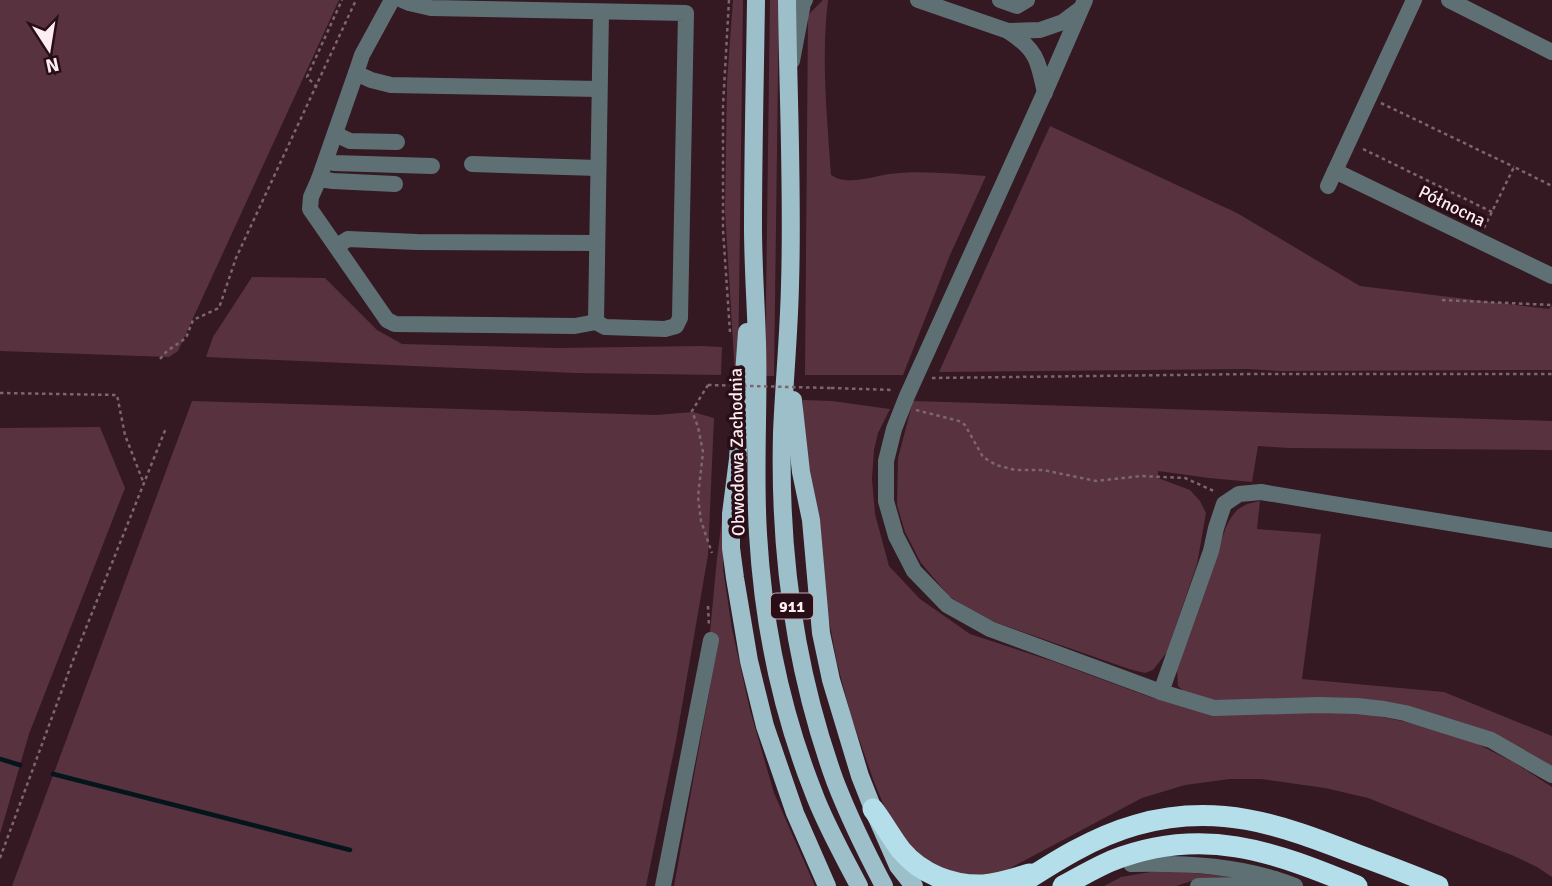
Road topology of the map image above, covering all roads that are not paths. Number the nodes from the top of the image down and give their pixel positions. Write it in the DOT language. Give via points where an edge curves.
graph roads {
  1 [pos="392,0"];
  2 [pos="402,0"];
  3 [pos="756,0"];
  4 [pos="788,0"];
  5 [pos="805,0"];
  6 [pos="918,0"];
  7 [pos="1000,0"];
  8 [pos="1027,0"];
  9 [pos="1414,0"];
  10 [pos="1449,0"];
  11 [pos="1083,5"];
  12 [pos="601,12"];
  13 [pos="1008,31"];
  14 [pos="1552,52"];
  15 [pos="356,73"];
  16 [pos="788,77"];
  17 [pos="599,89"];
  18 [pos="1045,93"];
  19 [pos="335,134"];
  20 [pos="397,142"];
  21 [pos="326,160"];
  22 [pos="472,164"];
  23 [pos="432,166"];
  24 [pos="598,168"];
  25 [pos="1335,171"];
  26 [pos="319,179"];
  27 [pos="395,184"];
  28 [pos="1328,186"];
  29 [pos="753,230"];
  30 [pos="596,243"];
  31 [pos="337,246"];
  32 [pos="1552,276"];
  33 [pos="596,322"];
  34 [pos="787,355"];
  35 [pos="1552,540"];
  36 [pos="712,640"];
  37 [pos="1161,691"];
  38 [pos="1552,775"];
  39 [pos="873,809"];
  40 [pos="1161,848"];
  41 [pos="1131,864"];
  42 [pos="1039,872"];
  43 [pos="1270,882"];
  44 [pos="663,886"];
  45 [pos="827,886"];
  46 [pos="859,886"];
  47 [pos="884,886"];
  48 [pos="914,886"];
  49 [pos="1017,886"];
  50 [pos="1063,886"];
  51 [pos="1084,886"];
  52 [pos="1198,886"];
  53 [pos="1295,886"];
  54 [pos="1357,886"];
  55 [pos="1438,886"];
  1 -- 15 [label="street"];
  2 -- 12 [label="street" via="431,8"];
  3 -- 29 [label="main road, Obwodowa Zachodnia / 911"];
  4 -- 16 [label="main road, 911"];
  5 -- 16 [label="street"];
  6 -- 13 [label="street"];
  7 -- 8 [label="street" via="1017,6"];
  9 -- 25 [label="street"];
  10 -- 14 [label="street"];
  11 -- 13 [label="street" via="1063,23 1040,30"];
  11 -- 18 [label="street"];
  12 -- 17 [label="street"];
  12 -- 33 [label="street" via="686,13 680,318 676,326 665,329 605,327"];
  13 -- 18 [label="street" via="1036,56"];
  15 -- 17 [label="street" via="391,85"];
  15 -- 19 [label="street"];
  16 -- 34 [label="main road, 911"];
  17 -- 24 [label="street"];
  18 -- 37 [label="street" via="894,429 886,461 886,501 896,536 914,571 947,605 989,629"];
  19 -- 20 [label="street" via="350,141"];
  19 -- 21 [label="street"];
  21 -- 23 [label="street"];
  21 -- 26 [label="street"];
  22 -- 24 [label="street"];
  24 -- 30 [label="street"];
  25 -- 28 [label="street"];
  25 -- 32 [label="street, Północna"];
  26 -- 27 [label="street"];
  26 -- 31 [label="street" via="310,209"];
  29 -- 45 [label="main road" via="731,548 749,661 765,726"];
  29 -- 46 [label="main road, Obwodowa Zachodnia / 911" via="758,534 766,605 801,757"];
  30 -- 31 [label="street" via="348,239"];
  30 -- 33 [label="street"];
  31 -- 33 [label="street" via="387,320 395,324 575,326"];
  34 -- 39 [label="main road" via="811,520 821,633 841,716"];
  34 -- 47 [label="main road, 911" via="782,433 784,524 790,594 806,682 836,781"];
  35 -- 37 [label="street" via="1261,492 1239,494 1224,503"];
  36 -- 44 [label="street"];
  37 -- 38 [label="street" via="1214,708 1318,705 1394,711 1490,740"];
  39 -- 42 [label="highway" via="910,859 948,882 986,885"];
  39 -- 48 [label="main road" via="898,866"];
  40 -- 41 [label="highway"];
  40 -- 50 [label="highway" via="1111,861"];
  40 -- 54 [label="highway" via="1202,844 1248,848"];
  41 -- 43 [label="street" via="1235,869"];
  41 -- 51 [label="highway"];
  42 -- 49 [label="highway"];
  42 -- 55 [label="highway" via="1133,826 1209,814 1290,830"];
  43 -- 52 [label="street"];
  43 -- 53 [label="street"];
}
